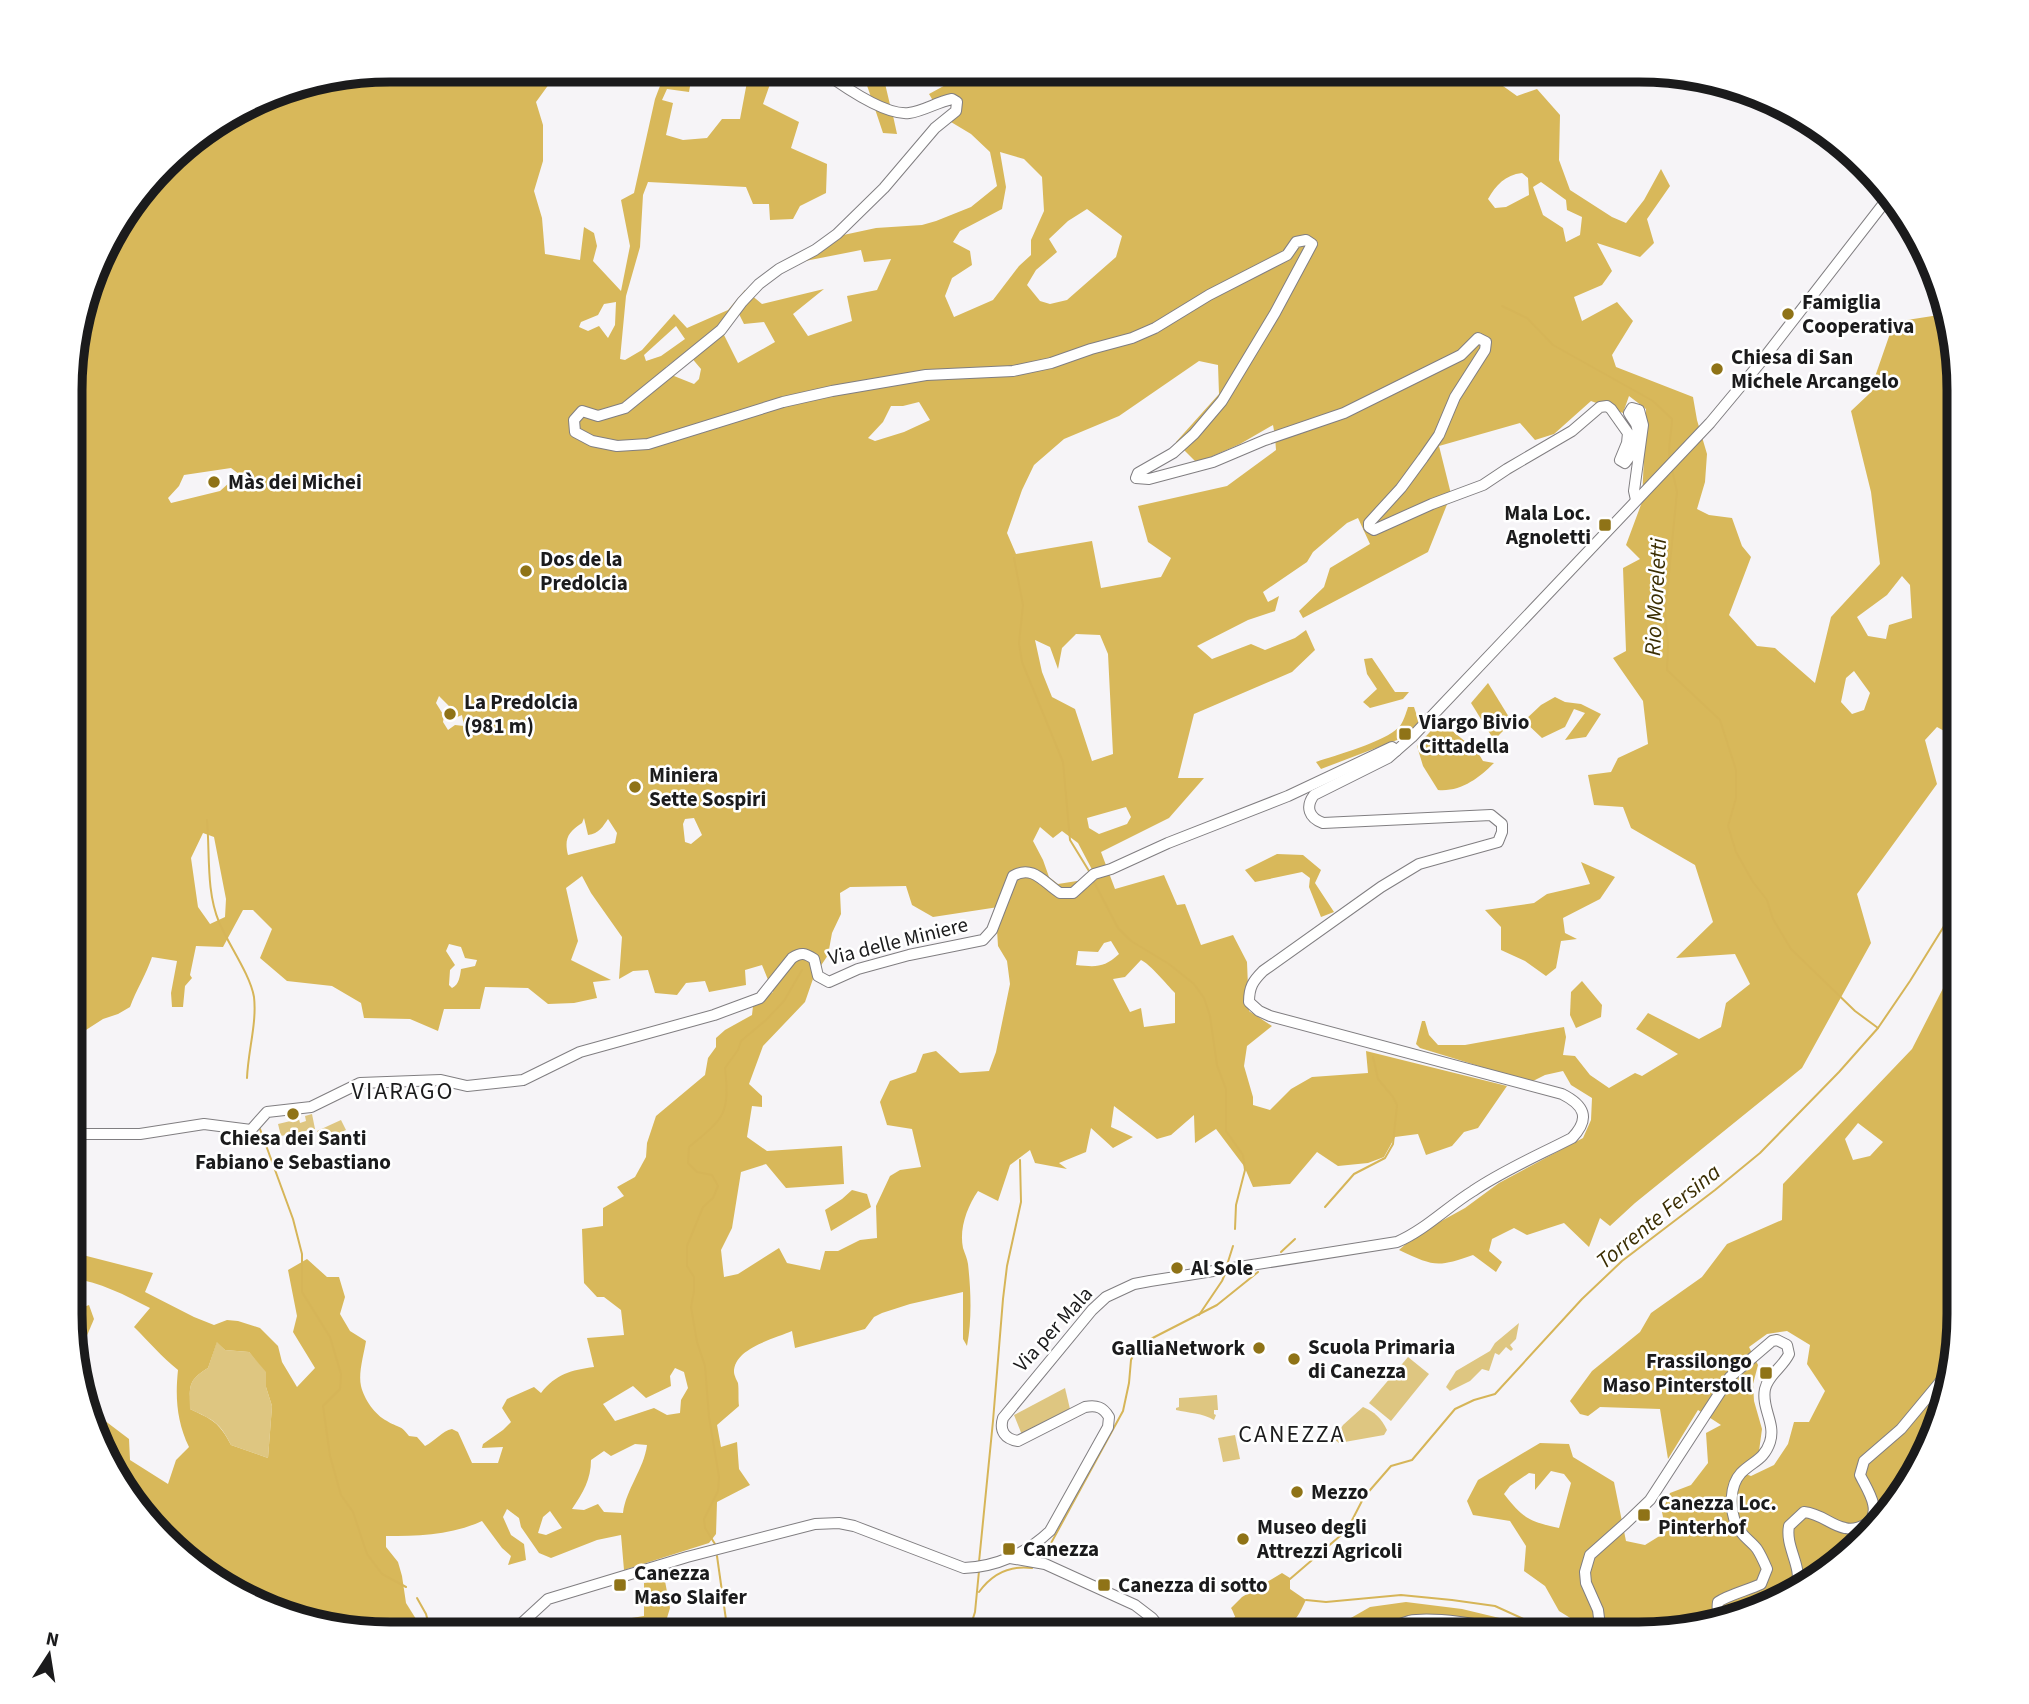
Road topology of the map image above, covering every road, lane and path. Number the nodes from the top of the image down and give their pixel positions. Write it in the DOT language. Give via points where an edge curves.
graph roads {
  1 [pos="837,82"];
  2 [pos="1884,204"];
  3 [pos="1636,500"];
  4 [pos="1397,751"];
  5 [pos="82,1134"];
  6 [pos="1939,1384"];
  7 [pos="1874,1512"];
  8 [pos="1862,1526"];
  9 [pos="1031,1547"];
  10 [pos="1010,1558"];
  11 [pos="1033,1561"];
  12 [pos="1799,1577"];
  13 [pos="1718,1611"];
  14 [pos="523,1622"];
  15 [pos="1155,1622"];
  16 [pos="1407,1622"];
  17 [pos="1448,1622"];
  18 [pos="1599,1622"];
  1 -- 3 [label="main road" via="892,111 913,113 951,99 957,102 957,111 935,128 884,188 836,234 759,284 721,330 625,408 598,416 582,411 574,420 575,432 617,446 648,444 832,391 1052,363 1155,328 1306,240 1312,244 1297,274 1222,401 1195,434 1136,478 1149,479 1213,462 1344,413 1461,355 1478,338 1486,342 1485,350 1455,397 1438,435 1369,527 1374,530 1483,485 1607,406 1628,433 1620,460 1625,463 1637,436 1629,413 1632,408 1639,410 1643,425"];
  2 -- 3 [label="main road" via="1710,423"];
  3 -- 4 [label="main road"];
  4 -- 5 [label="main road, Via delle Miniere" via="1392,747 1288,796 1094,874 1073,892 1060,893 1028,870 1019,872 983,940 909,955 830,982 818,976 814,959 798,953 760,998 580,1052 523,1080 467,1086 441,1080 360,1083 311,1107 267,1112 251,1130 204,1124 140,1134"];
  4 -- 9 [label="main road, Via per Mala" via="1314,795 1310,814 1323,823 1491,815 1502,824 1497,842 1419,864 1381,887 1263,971 1252,982 1249,1002 1270,1016 1562,1094 1581,1107 1581,1129 1572,1138 1497,1175 1397,1242 1162,1278 1106,1297 1007,1410 1000,1425 1006,1436 1018,1441 1085,1407 1101,1407 1109,1417 1108,1427 1050,1531"];
  6 -- 7 [label="main road" via="1901,1429 1864,1461 1860,1475 1874,1502"];
  8 -- 12 [label="main road" via="1843,1528 1816,1513 1804,1512 1789,1526 1788,1542"];
  9 -- 10 [label="main road"];
  9 -- 11 [label="main road"];
  10 -- 11 [label="main road"];
  10 -- 14 [label="main road" via="964,1568 854,1525 816,1524 687,1556 548,1599"];
  11 -- 15 [label="main road" via="1135,1605"];
  13 -- 18 [label="main road" via="1718,1602 1761,1584 1766,1569 1736,1523 1731,1497 1736,1479 1761,1459 1771,1439 1765,1387 1786,1359 1789,1349 1782,1341 1772,1341 1730,1377 1650,1500 1590,1555 1586,1583"];
  16 -- 17 [label="main road"];
}
